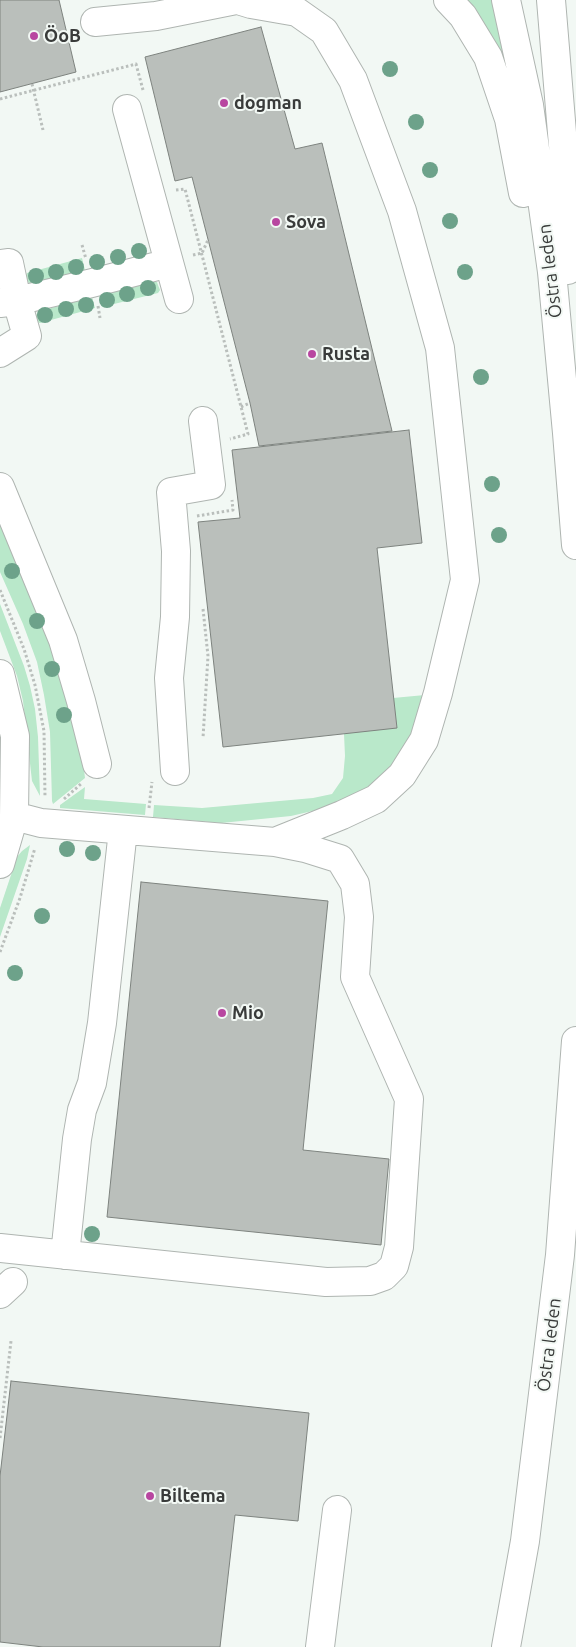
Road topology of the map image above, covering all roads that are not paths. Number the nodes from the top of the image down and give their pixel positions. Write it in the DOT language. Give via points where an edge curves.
graph roads {
  1 [pos="237,0"];
  2 [pos="448,0"];
  3 [pos="506,0"];
  4 [pos="523,0"];
  5 [pos="552,0"];
  6 [pos="95,22"];
  7 [pos="135,100"];
  8 [pos="169,263"];
  9 [pos="0,264"];
  10 [pos="568,270"];
  11 [pos="178,299"];
  12 [pos="9,302"];
  13 [pos="576,350"];
  14 [pos="0,353"];
  15 [pos="203,421"];
  16 [pos="567,433"];
  17 [pos="0,486"];
  18 [pos="576,545"];
  19 [pos="0,674"];
  20 [pos="90,773"];
  21 [pos="164,774"];
  22 [pos="14,816"];
  23 [pos="123,830"];
  24 [pos="275,842"];
  25 [pos="0,864"];
  26 [pos="576,1041"];
  27 [pos="576,1185"];
  28 [pos="0,1248"];
  29 [pos="65,1255"];
  30 [pos="337,1510"];
  31 [pos="320,1647"];
  32 [pos="506,1647"];
  33 [pos="515,1647"];
  1 -- 6 [label="main road" via="156,16"];
  1 -- 24 [label="main road" via="297,12 324,31 353,80 402,211 440,348 465,580 424,740 402,775 376,798"];
  2 -- 16 [label="main road" via="464,16 488,57 509,119"];
  3 -- 16 [label="main road, Östra leden" via="529,105 552,272"];
  4 -- 10 [label="main road, Östra leden" via="544,104"];
  5 -- 10 [label="main road" via="564,157"];
  7 -- 8 [label="main road"];
  8 -- 11 [label="main road"];
  8 -- 12 [label="main road"];
  9 -- 12 [label="main road" via="9,263"];
  10 -- 13 [label="main road, Östra leden"];
  12 -- 14 [label="main road" via="27,336"];
  15 -- 21 [label="main road" via="211,485 171,492 176,551 175,617"];
  16 -- 18 [label="main road, Östra leden"];
  17 -- 20 [label="main road" via="63,640 81,700"];
  19 -- 22 [label="main road" via="15,736"];
  22 -- 23 [label="main road" via="42,823"];
  22 -- 25 [label="main road"];
  23 -- 24 [label="main road"];
  23 -- 29 [label="main road" via="102,1023 92,1083 82,1110 77,1139"];
  24 -- 29 [label="main road" via="340,859 355,884 359,917 355,977 410,1099 399,1247 394,1266 384,1276 370,1281 326,1282"];
  26 -- 32 [label="main road, Östra leden" via="559,1264 526,1541"];
  27 -- 33 [label="main road, Östra leden" via="555,1371"];
  28 -- 29 [label="main road"];
  30 -- 31 [label="main road"];
}
